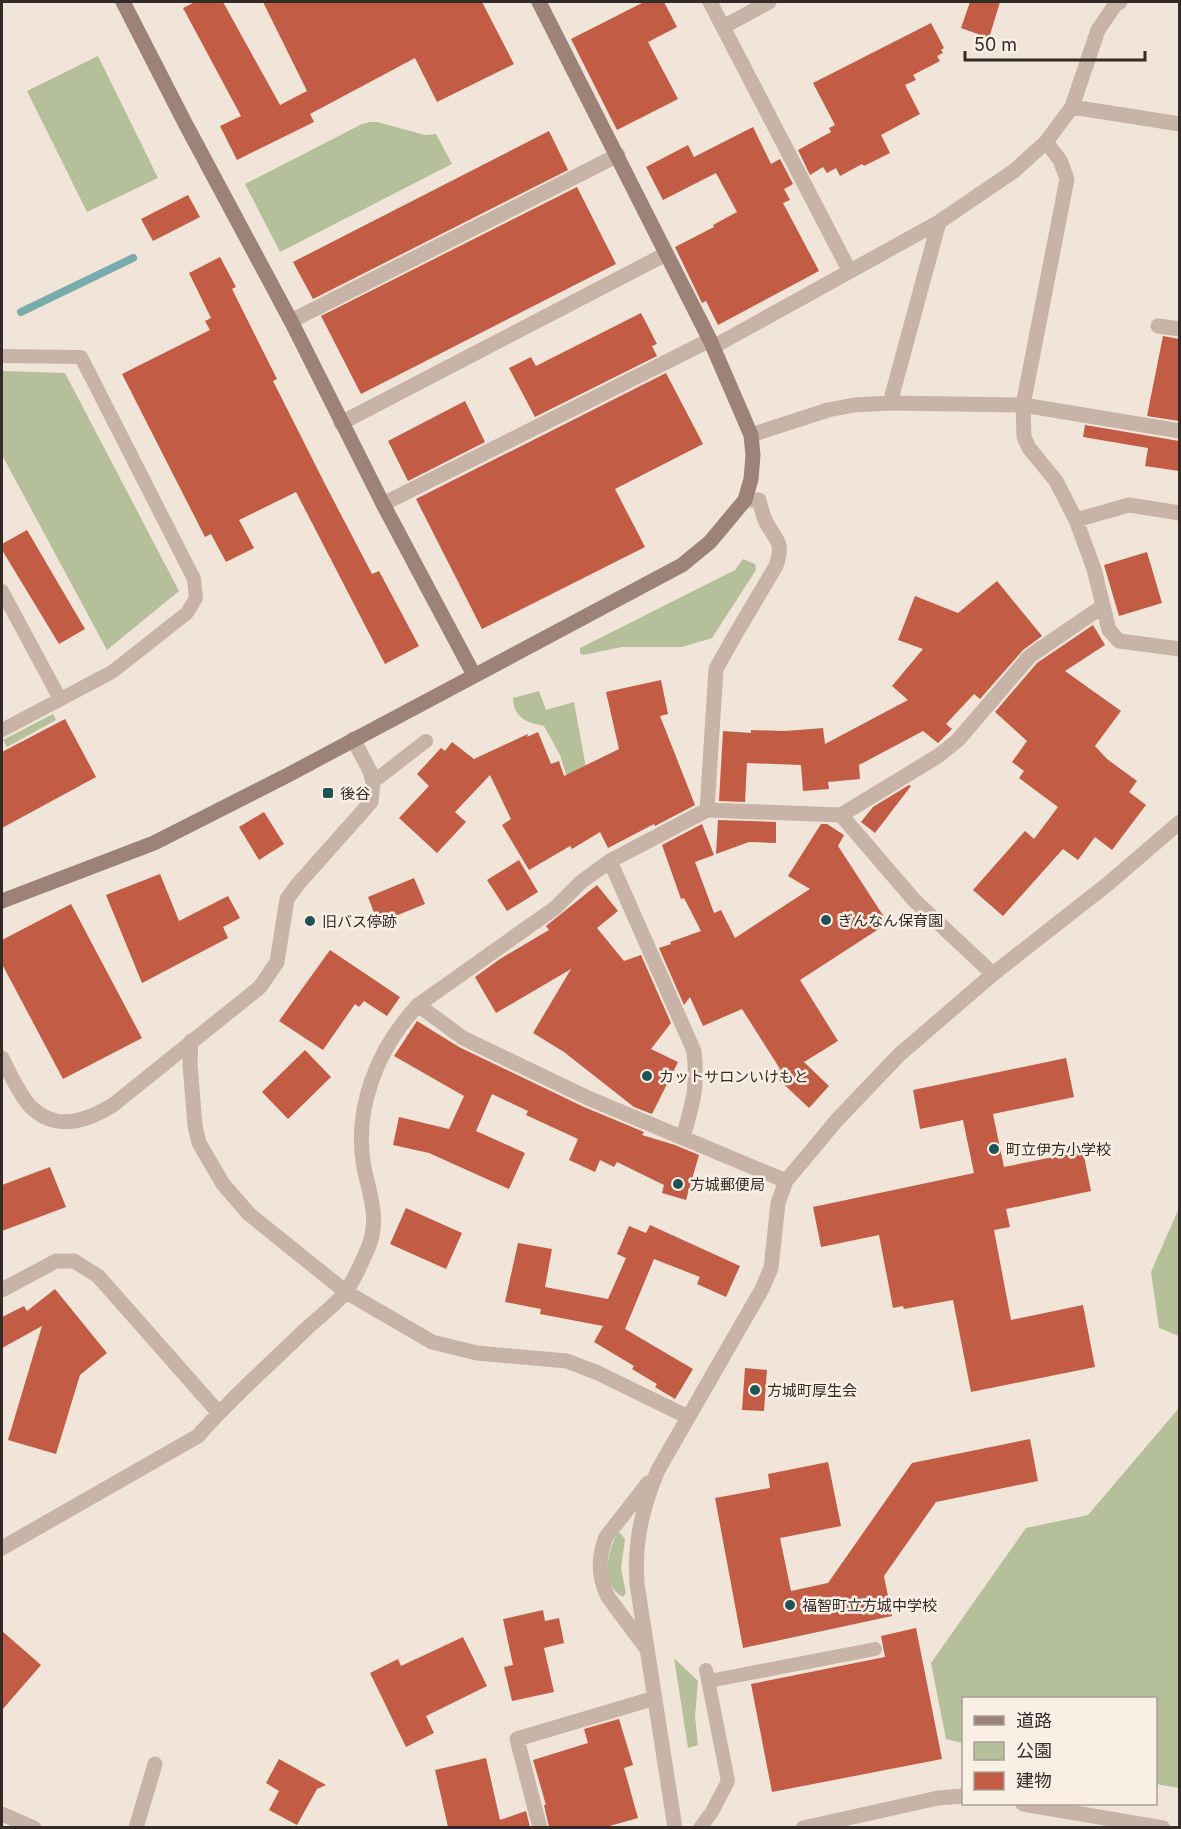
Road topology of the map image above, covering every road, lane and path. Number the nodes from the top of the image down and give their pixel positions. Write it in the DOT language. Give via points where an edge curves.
graph roads {
  1 [pos="123,2"];
  2 [pos="539,2"];
  3 [pos="710,2"];
  4 [pos="769,2"];
  5 [pos="1120,2"];
  6 [pos="723,27"];
  7 [pos="1072,107"];
  8 [pos="1179,124"];
  9 [pos="1046,142"];
  10 [pos="618,155"];
  11 [pos="939,222"];
  12 [pos="666,254"];
  13 [pos="849,270"];
  14 [pos="291,321"];
  15 [pos="1158,326"];
  16 [pos="1179,329"];
  17 [pos="712,343"];
  18 [pos="2,356"];
  19 [pos="890,402"];
  20 [pos="1023,405"];
  21 [pos="341,423"];
  22 [pos="1179,431"];
  23 [pos="751,435"];
  24 [pos="745,500"];
  25 [pos="383,504"];
  26 [pos="1179,513"];
  27 [pos="1076,520"];
  28 [pos="2,591"];
  29 [pos="1104,606"];
  30 [pos="1179,649"];
  31 [pos="474,675"];
  32 [pos="60,699"];
  33 [pos="2,730"];
  34 [pos="353,739"];
  35 [pos="426,741"];
  36 [pos="373,782"];
  37 [pos="707,810"];
  38 [pos="841,815"];
  39 [pos="1179,822"];
  40 [pos="610,861"];
  41 [pos="2,901"];
  42 [pos="993,974"];
  43 [pos="418,1005"];
  44 [pos="191,1041"];
  45 [pos="2,1058"];
  46 [pos="683,1137"];
  47 [pos="786,1181"];
  48 [pos="2,1290"];
  49 [pos="346,1292"];
  50 [pos="218,1412"];
  51 [pos="688,1417"];
  52 [pos="658,1470"];
  53 [pos="2,1548"];
  54 [pos="875,1648"];
  55 [pos="648,1650"];
  56 [pos="655,1698"];
  57 [pos="155,1764"];
  58 [pos="962,1796"];
  59 [pos="1035,1805"];
  60 [pos="2,1814"];
  61 [pos="34,1827"];
  62 [pos="136,1827"];
  63 [pos="540,1827"];
  64 [pos="675,1827"];
  65 [pos="700,1827"];
  66 [pos="803,1827"];
  67 [pos="1163,1827"];
  1 -- 14 [label="street"];
  2 -- 10 [label="street"];
  3 -- 6 [label="street"];
  4 -- 6 [label="street"];
  5 -- 7 [label="street" via="1098,30"];
  6 -- 13 [label="street"];
  7 -- 8 [label="street"];
  7 -- 9 [label="street"];
  9 -- 11 [label="street" via="1014,171"];
  9 -- 20 [label="street" via="1060,160 1067,179"];
  10 -- 12 [label="street"];
  10 -- 14 [label="street"];
  11 -- 13 [label="street"];
  11 -- 19 [label="street"];
  12 -- 17 [label="street"];
  12 -- 21 [label="street"];
  13 -- 17 [label="street"];
  14 -- 21 [label="street"];
  15 -- 16 [label="street"];
  17 -- 23 [label="street"];
  17 -- 25 [label="street"];
  18 -- 32 [label="lane" via="81,357 195,579 196,598 187,613 112,672"];
  19 -- 20 [label="street"];
  19 -- 23 [label="street" via="828,410"];
  20 -- 22 [label="street"];
  20 -- 27 [label="street" via="1024,437 1029,448 1056,481"];
  21 -- 25 [label="street"];
  23 -- 24 [label="street" via="751,479"];
  24 -- 31 [label="street" via="710,542 682,565"];
  24 -- 37 [label="street" via="759,500 767,524 778,539 779,557 717,669"];
  25 -- 31 [label="street"];
  26 -- 27 [label="street" via="1129,505"];
  27 -- 29 [label="street"];
  28 -- 32 [label="lane"];
  29 -- 30 [label="street" via="1109,630 1119,642"];
  29 -- 38 [label="street" via="1030,656 951,746"];
  31 -- 34 [label="street"];
  32 -- 33 [label="lane"];
  34 -- 36 [label="street"];
  34 -- 41 [label="street" via="154,843"];
  35 -- 36 [label="lane"];
  36 -- 44 [label="street" via="371,802 287,899 277,962 270,975 261,987"];
  37 -- 38 [label="street"];
  37 -- 40 [label="street"];
  38 -- 42 [label="street" via="914,900"];
  39 -- 42 [label="street"];
  40 -- 43 [label="street" via="555,908"];
  40 -- 46 [label="street" via="694,1051 696,1093"];
  42 -- 47 [label="street" via="899,1055"];
  43 -- 46 [label="street" via="463,1038 588,1098"];
  43 -- 49 [label="street" via="386,1047 367,1096 362,1148 374,1231"];
  44 -- 45 [label="street" via="113,1105 90,1119 71,1122 56,1120 30,1106"];
  44 -- 49 [label="street" via="195,1126 199,1143 223,1184 249,1214"];
  46 -- 47 [label="street"];
  47 -- 51 [label="street" via="778,1203 771,1268"];
  48 -- 50 [label="street" via="56,1261 74,1261 98,1276"];
  49 -- 50 [label="street"];
  49 -- 51 [label="street" via="432,1342 477,1353 567,1361 598,1372"];
  50 -- 53 [label="street" via="198,1436"];
  51 -- 52 [label="street"];
  52 -- 55 [label="street" via="644,1508 636,1553"];
  52 -- 55 [label="street" via="606,1537 599,1567 608,1596"];
  54 -- 65 [label="lane" via="707,1675 728,1781"];
  55 -- 56 [label="street"];
  56 -- 63 [label="street" via="517,1738"];
  56 -- 64 [label="street"];
  57 -- 62 [label="street"];
  58 -- 66 [label="street"];
  59 -- 67 [label="street"];
  60 -- 61 [label="street"];
}
